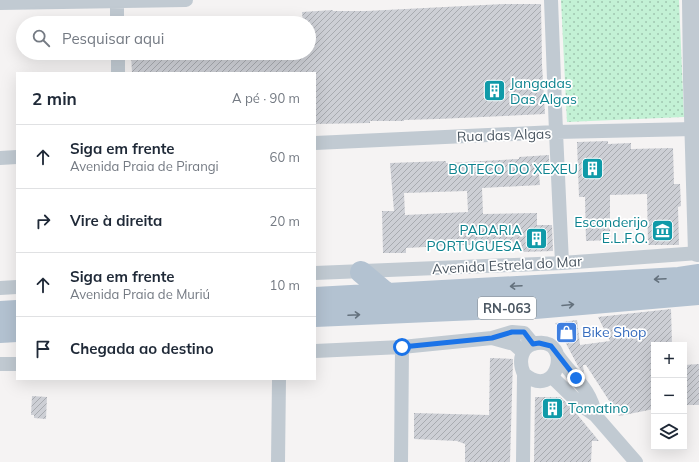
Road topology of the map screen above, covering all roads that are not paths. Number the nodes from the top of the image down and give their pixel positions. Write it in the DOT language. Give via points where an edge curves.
graph roads {
  1 [pos="186,0"];
  2 [pos="551,0"];
  3 [pos="691,0"];
  4 [pos="117,1"];
  5 [pos="0,3"];
  6 [pos="117,16"];
  7 [pos="118,60"];
  8 [pos="118,72"];
  9 [pos="695,81"];
  10 [pos="694,129"];
  11 [pos="556,132"];
  12 [pos="316,143"];
  13 [pos="16,157"];
  14 [pos="0,158"];
  15 [pos="698,253"];
  16 [pos="562,263"];
  17 [pos="361,272"];
  18 [pos="316,273"];
  19 [pos="699,275"];
  20 [pos="16,287"];
  21 [pos="0,288"];
  22 [pos="386,293"];
  23 [pos="699,294"];
  24 [pos="316,298"];
  25 [pos="535,308"];
  26 [pos="16,311"];
  27 [pos="0,312"];
  28 [pos="316,316"];
  29 [pos="16,331"];
  30 [pos="0,332"];
  31 [pos="524,332"];
  32 [pos="492,338"];
  33 [pos="402,347"];
  34 [pos="528,348"];
  35 [pos="316,351"];
  36 [pos="558,356"];
  37 [pos="0,364"];
  38 [pos="16,364"];
  39 [pos="524,374"];
  40 [pos="552,377"];
  41 [pos="279,380"];
  42 [pos="595,415"];
  43 [pos="278,462"];
  44 [pos="401,462"];
  45 [pos="523,462"];
  46 [pos="636,462"];
  1 -- 4 [label="street"];
  2 -- 11 [label="street"];
  3 -- 9 [label="street"];
  4 -- 5 [label="street"];
  4 -- 6 [label="street"];
  7 -- 8 [label="street"];
  9 -- 10 [label="street"];
  10 -- 11 [label="street, Rua das Algas"];
  10 -- 15 [label="street"];
  11 -- 12 [label="street, Rua das Algas"];
  11 -- 16 [label="street"];
  13 -- 14 [label="street"];
  15 -- 16 [label="street, Avenida Estrela do Mar"];
  16 -- 17 [label="street, Avenida Estrela do Mar"];
  17 -- 18 [label="street, Avenida Estrela do Mar"];
  17 -- 22 [label="main road"];
  19 -- 22 [label="main road, RN-063, one-way"];
  20 -- 21 [label="street"];
  22 -- 24 [label="main road, RN-063"];
  25 -- 23 [label="main road, RN-063, one-way"];
  28 -- 25 [label="main road, RN-063, one-way"];
  25 -- 31 [label="street" via="525,318"];
  26 -- 27 [label="main road"];
  29 -- 30 [label="main road"];
  31 -- 32 [label="street" via="512,332"];
  31 -- 34 [label="street"];
  32 -- 33 [label="street"];
  32 -- 34 [label="street"];
  33 -- 35 [label="street"];
  33 -- 44 [label="street"];
  34 -- 36 [label="street" via="539,343 551,346"];
  34 -- 39 [label="street" via="521,359"];
  36 -- 40 [label="street" via="557,371"];
  36 -- 42 [label="street" via="592,400"];
  37 -- 38 [label="street"];
  39 -- 40 [label="street" via="537,381"];
  39 -- 45 [label="street"];
  40 -- 42 [label="street"];
  41 -- 43 [label="street"];
  42 -- 46 [label="street"];
}
